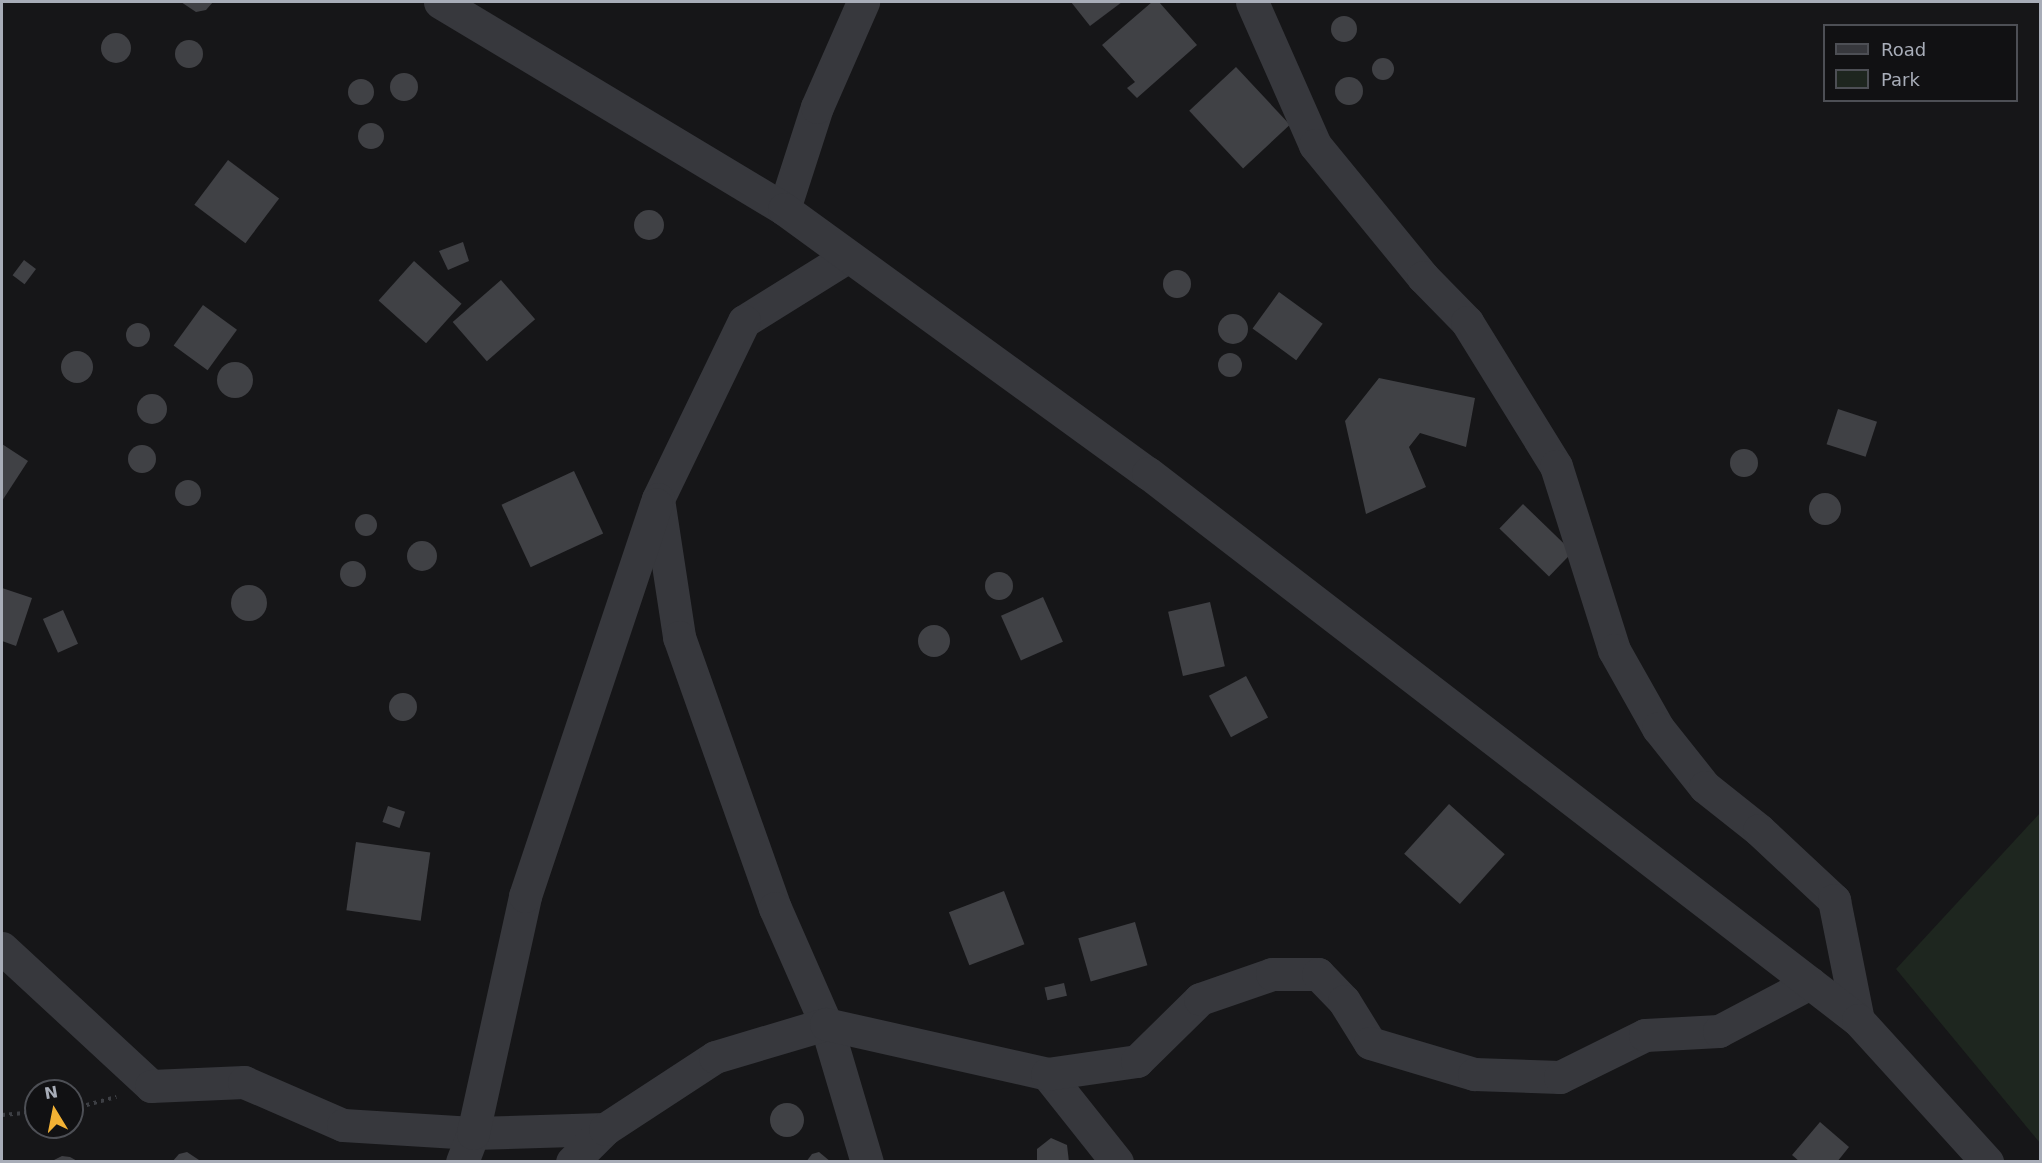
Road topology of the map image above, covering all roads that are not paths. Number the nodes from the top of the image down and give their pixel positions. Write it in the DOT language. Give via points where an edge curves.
graph roads {
  1 [pos="440,2"];
  2 [pos="863,2"];
  3 [pos="1252,2"];
  4 [pos="784,209"];
  5 [pos="847,257"];
  6 [pos="658,500"];
  7 [pos="2,948"];
  8 [pos="1810,982"];
  9 [pos="1858,1020"];
  10 [pos="826,1024"];
  11 [pos="1047,1074"];
  12 [pos="605,1129"];
  13 [pos="467,1147"];
  14 [pos="572,1161"];
  15 [pos="867,1161"];
  16 [pos="1117,1161"];
  17 [pos="1987,1161"];
  1 -- 4 [label="street"];
  2 -- 4 [label="street" via="817,107"];
  3 -- 9 [label="street" via="1315,145 1423,277 1467,322 1556,466 1614,650 1658,728 1705,787 1834,900"];
  4 -- 5 [label="street"];
  5 -- 6 [label="street" via="744,321"];
  5 -- 8 [label="street" via="1148,473"];
  6 -- 10 [label="street" via="679,637 775,908"];
  6 -- 13 [label="street" via="525,896"];
  7 -- 13 [label="street" via="151,1086 243,1082 343,1125"];
  8 -- 9 [label="street"];
  8 -- 11 [label="street" via="1719,1031 1645,1035 1560,1077 1474,1074 1370,1043 1344,1001 1318,974 1272,974 1200,999 1137,1061"];
  9 -- 17 [label="street"];
  10 -- 11 [label="street"];
  10 -- 12 [label="street" via="716,1056"];
  10 -- 15 [label="street"];
  11 -- 16 [label="street"];
  12 -- 13 [label="street"];
  12 -- 14 [label="street"];
}
